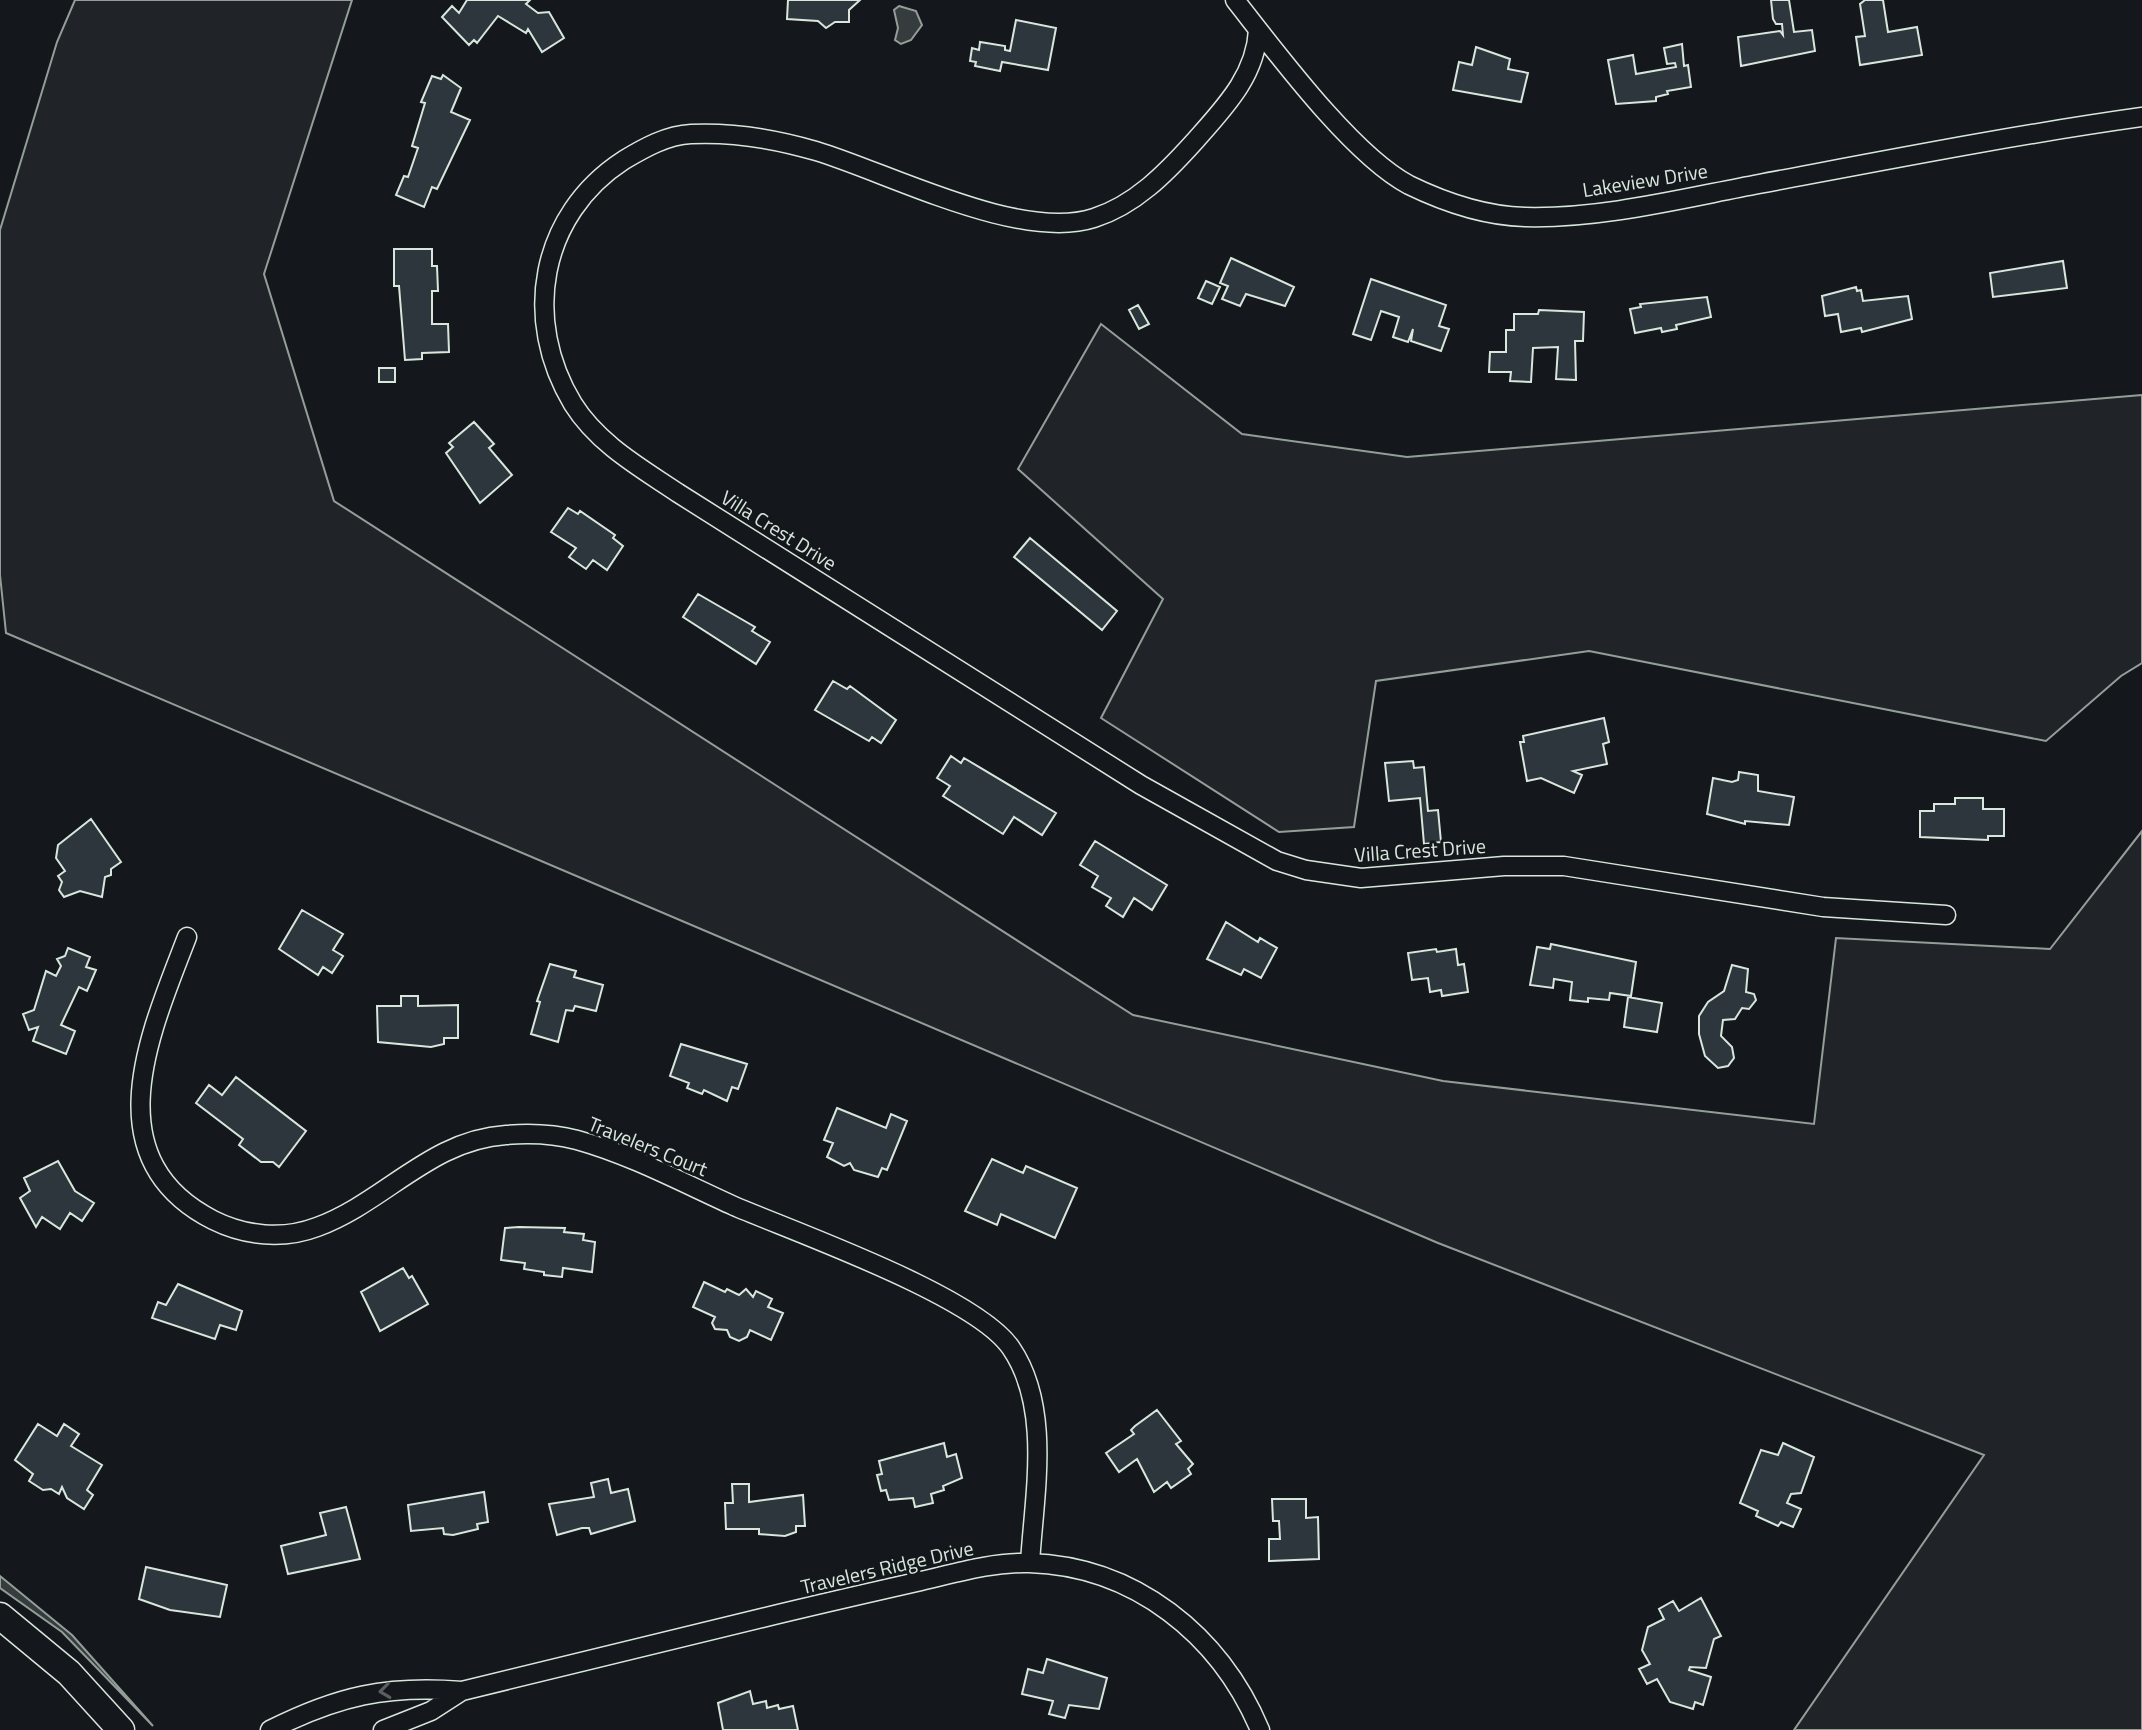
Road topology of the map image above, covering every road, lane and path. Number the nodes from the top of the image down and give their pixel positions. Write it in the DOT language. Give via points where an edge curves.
graph roads {
  1 [pos="1235,0"];
  2 [pos="1258,30"];
  3 [pos="2142,117"];
  4 [pos="1946,915"];
  5 [pos="187,937"];
  6 [pos="1030,1563"];
  7 [pos="0,1616"];
  8 [pos="462,1691"];
  9 [pos="121,1730"];
  10 [pos="270,1730"];
  11 [pos="383,1730"];
  12 [pos="1260,1730"];
  1 -- 2 [label="street, Lakeview Drive"];
  2 -- 3 [label="street, Lakeview Drive" via="1375,161 1419,190 1507,216 1542,217 1674,199"];
  2 -- 4 [label="street, Villa Crest Drive" via="1252,66 1197,138 1139,195 1091,220 1053,223 1011,216 753,136 689,134 644,148 586,193 561,231 548,264 544,330 568,394 605,441 678,493 1141,785 1277,861 1361,878 1564,866 1823,907"];
  5 -- 6 [label="street, Travelers Court" via="147,1046 139,1112 154,1163 194,1210 253,1233 312,1229 363,1205 433,1156 501,1135 567,1138 628,1159 911,1283 980,1318 1002,1336 1023,1368 1035,1419"];
  6 -- 8 [label="street, Travelers Ridge Drive" via="882,1589"];
  6 -- 12 [label="street, Travelers Ridge Drive" via="1112,1581 1183,1621 1228,1669"];
  7 -- 9 [label="main road" via="57,1662"];
  8 -- 10 [label="street, Travelers Ridge Drive, one-way" via="417,1688 357,1694"];
  8 -- 11 [label="street, Travelers Ridge Drive" via="431,1711"];
}
